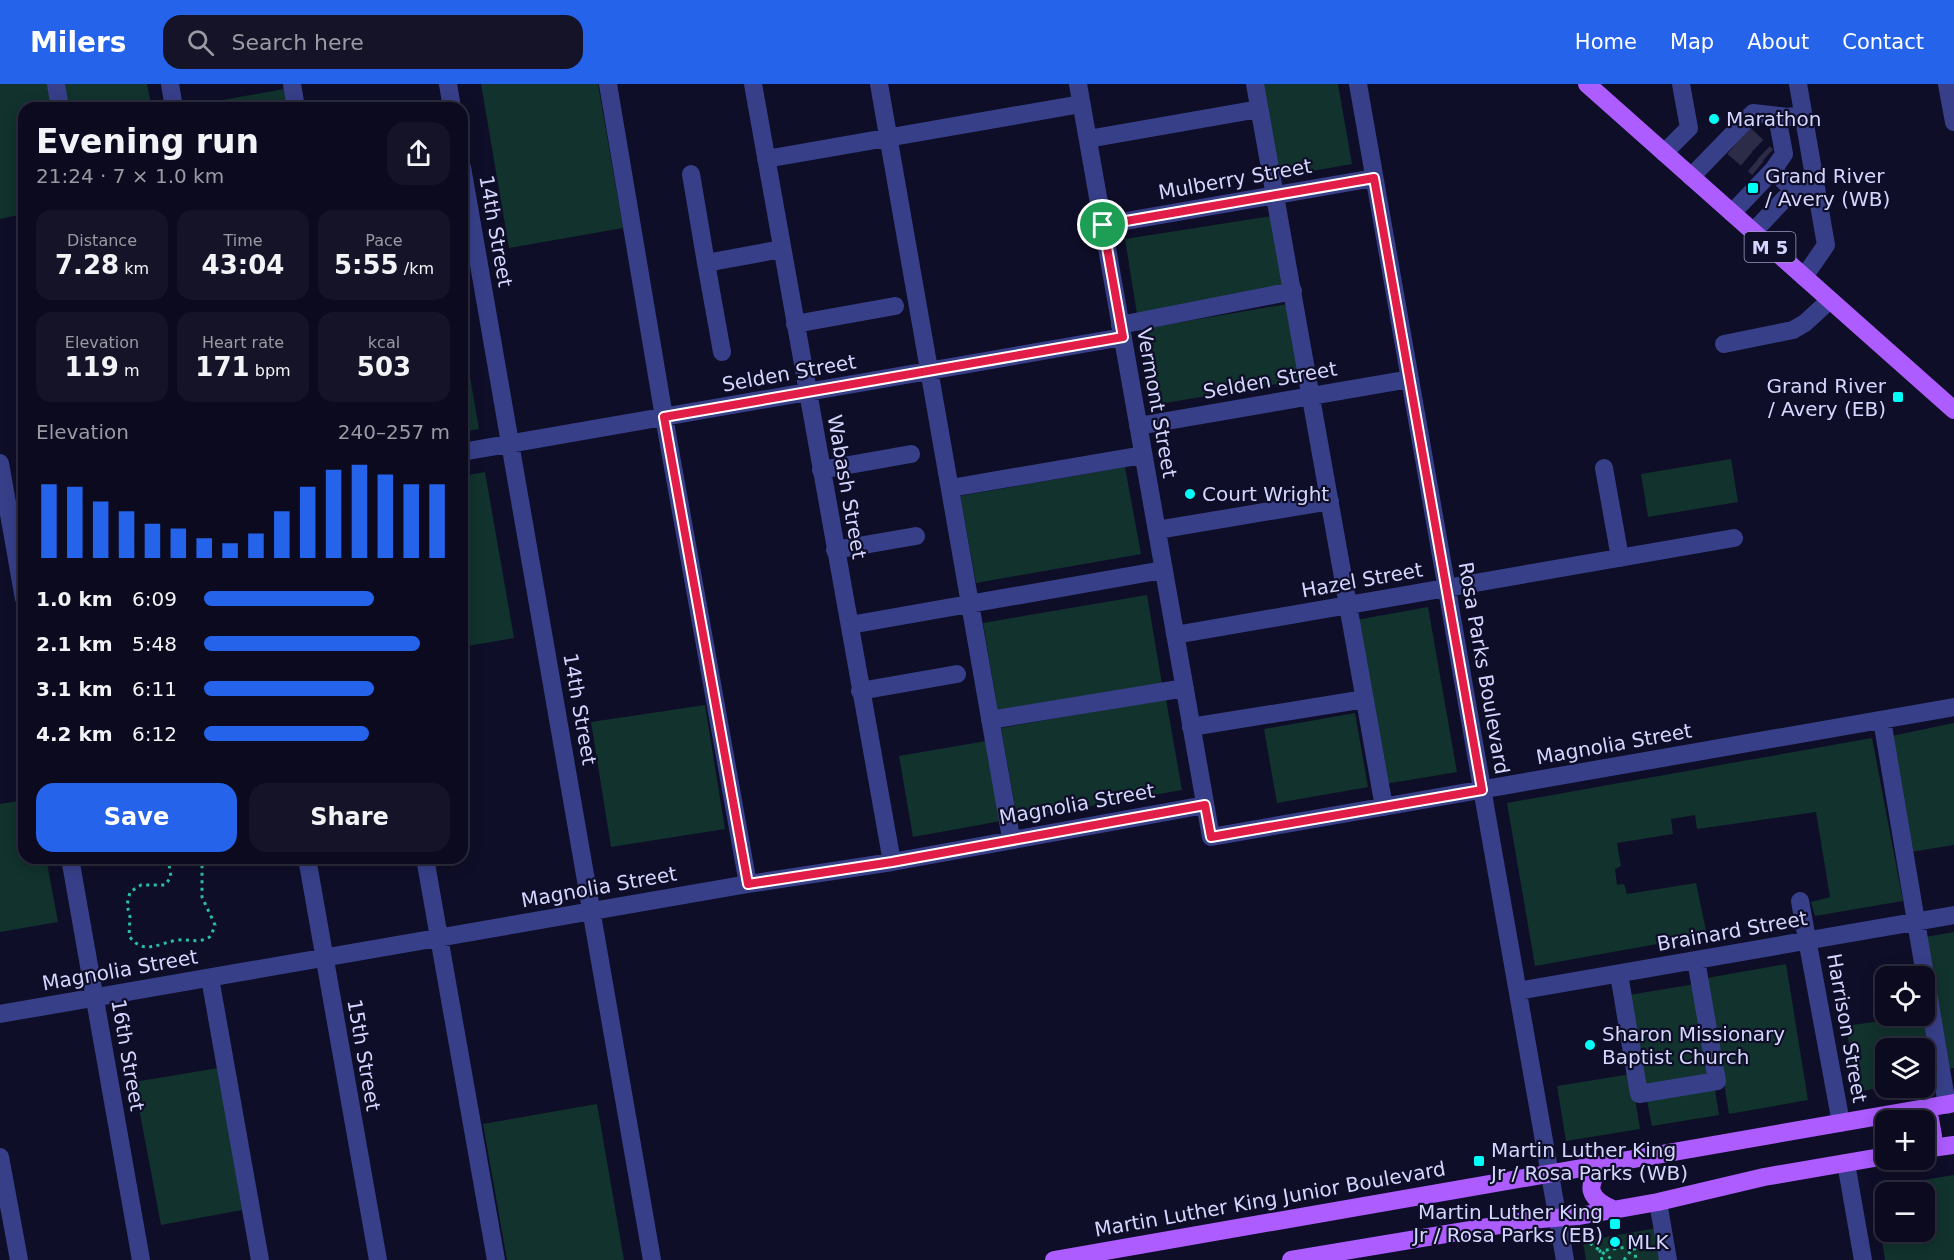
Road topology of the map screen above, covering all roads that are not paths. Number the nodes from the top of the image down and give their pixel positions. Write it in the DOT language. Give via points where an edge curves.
graph roads {
  1 [pos="56,84"];
  2 [pos="170,84"];
  3 [pos="292,84"];
  4 [pos="448,84"];
  5 [pos="608,84"];
  6 [pos="753,84"];
  7 [pos="879,84"];
  8 [pos="1078,84"];
  9 [pos="1255,84"];
  10 [pos="1358,84"];
  11 [pos="1587,84"];
  12 [pos="1681,84"];
  13 [pos="1798,84"];
  14 [pos="1947,84"];
  15 [pos="59,102"];
  16 [pos="173,102"];
  17 [pos="295,102"];
  18 [pos="451,102"];
  19 [pos="1081,104"];
  20 [pos="1259,109"];
  21 [pos="1803,114"];
  22 [pos="1777,116"];
  23 [pos="1954,122"];
  24 [pos="888,138"];
  25 [pos="1088,139"];
  26 [pos="1664,153"];
  27 [pos="766,159"];
  28 [pos="1766,165"];
  29 [pos="691,174"];
  30 [pos="1691,177"];
  31 [pos="1374,178"];
  32 [pos="1815,184"];
  33 [pos="1793,190"];
  34 [pos="1276,195"];
  35 [pos="468,202"];
  36 [pos="1732,213"];
  37 [pos="1103,225"];
  38 [pos="1753,232"];
  39 [pos="782,249"];
  40 [pos="706,263"];
  41 [pos="1804,277"];
  42 [pos="1293,291"];
  43 [pos="1830,300"];
  44 [pos="895,306"];
  45 [pos="795,324"];
  46 [pos="1121,331"];
  47 [pos="1724,344"];
  48 [pos="722,352"];
  49 [pos="930,371"];
  50 [pos="1410,379"];
  51 [pos="807,392"];
  52 [pos="1311,396"];
  53 [pos="1954,410"];
  54 [pos="664,417"];
  55 [pos="1138,426"];
  56 [pos="510,444"];
  57 [pos="468,451"];
  58 [pos="911,454"];
  59 [pos="1143,455"];
  60 [pos="0,463"];
  61 [pos="1604,468"];
  62 [pos="821,470"];
  63 [pos="951,488"];
  64 [pos="1330,501"];
  65 [pos="1156,530"];
  66 [pos="12,531"];
  67 [pos="916,536"];
  68 [pos="1734,538"];
  69 [pos="835,550"];
  70 [pos="1620,558"];
  71 [pos="18,564"];
  72 [pos="1163,570"];
  73 [pos="1447,588"];
  74 [pos="971,604"];
  75 [pos="1348,605"];
  76 [pos="850,625"];
  77 [pos="1175,635"];
  78 [pos="957,674"];
  79 [pos="1185,688"];
  80 [pos="860,691"];
  81 [pos="1365,699"];
  82 [pos="1954,707"];
  83 [pos="990,720"];
  84 [pos="1882,720"];
  85 [pos="1191,727"];
  86 [pos="1482,790"];
  87 [pos="1205,805"];
  88 [pos="1384,807"];
  89 [pos="1211,837"];
  90 [pos="1011,838"];
  91 [pos="892,862"];
  92 [pos="71,864"];
  93 [pos="308,864"];
  94 [pos="426,864"];
  95 [pos="748,884"];
  96 [pos="1800,901"];
  97 [pos="593,911"];
  98 [pos="1954,915"];
  99 [pos="1917,922"];
  100 [pos="440,938"];
  101 [pos="1809,940"];
  102 [pos="324,958"];
  103 [pos="1696,960"];
  104 [pos="1618,974"];
  105 [pos="210,978"];
  106 [pos="1518,991"];
  107 [pos="95,998"];
  108 [pos="0,1014"];
  109 [pos="1951,1104"];
  110 [pos="1914,1110"];
  111 [pos="1875,1117"];
  112 [pos="1841,1123"];
  113 [pos="1954,1144"];
  114 [pos="1935,1147"];
  115 [pos="0,1157"];
  116 [pos="1875,1158"];
  117 [pos="1846,1162"];
  118 [pos="1604,1164"];
  119 [pos="1550,1174"];
  120 [pos="1658,1202"];
  121 [pos="1615,1210"];
  122 [pos="1558,1220"];
  123 [pos="1127,1247"];
  124 [pos="19,1260"];
  125 [pos="141,1260"];
  126 [pos="260,1260"];
  127 [pos="378,1260"];
  128 [pos="496,1260"];
  129 [pos="652,1260"];
  130 [pos="1054,1260"];
  131 [pos="1114,1260"];
  132 [pos="1291,1260"];
  133 [pos="1565,1260"];
  134 [pos="1668,1260"];
  135 [pos="1863,1260"];
  1 -- 15 [label="street"];
  2 -- 16 [label="street"];
  3 -- 17 [label="street"];
  4 -- 18 [label="street"];
  5 -- 54 [label="street"];
  6 -- 27 [label="street, Wabash Street"];
  7 -- 24 [label="street"];
  8 -- 19 [label="street, Vermont Street"];
  9 -- 20 [label="street"];
  10 -- 31 [label="street, Rosa Parks Boulevard"];
  11 -- 26 [label="main road, M 5"];
  12 -- 26 [label="street" via="1689,128"];
  13 -- 21 [label="street"];
  14 -- 23 [label="street"];
  19 -- 24 [label="street"];
  19 -- 25 [label="street, Vermont Street"];
  20 -- 25 [label="street"];
  20 -- 34 [label="street"];
  21 -- 22 [label="street"];
  21 -- 32 [label="street"];
  22 -- 28 [label="street" via="1784,154"];
  22 -- 30 [label="street" via="1753,113 1735,137"];
  24 -- 27 [label="street"];
  24 -- 49 [label="street"];
  25 -- 37 [label="street, Vermont Street"];
  26 -- 30 [label="main road, M 5"];
  27 -- 39 [label="street, Wabash Street"];
  28 -- 33 [label="street"];
  28 -- 36 [label="street"];
  29 -- 40 [label="street"];
  30 -- 36 [label="main road, M 5"];
  31 -- 34 [label="street, Mulberry Street"];
  31 -- 50 [label="street, Rosa Parks Boulevard"];
  32 -- 33 [label="street" via="1801,192"];
  32 -- 41 [label="street" via="1826,245"];
  33 -- 38 [label="street"];
  34 -- 37 [label="street, Mulberry Street"];
  34 -- 42 [label="street"];
  35 -- 56 [label="street, 14th Street"];
  36 -- 38 [label="main road, M 5"];
  37 -- 46 [label="street, Vermont Street"];
  38 -- 41 [label="main road, M 5"];
  39 -- 40 [label="street"];
  39 -- 45 [label="street, Wabash Street"];
  40 -- 48 [label="street"];
  41 -- 43 [label="main road, M 5"];
  42 -- 46 [label="street, Selden Street"];
  42 -- 52 [label="street"];
  43 -- 47 [label="street" via="1793,330"];
  43 -- 53 [label="main road, M 5"];
  44 -- 45 [label="street"];
  45 -- 51 [label="street, Wabash Street"];
  46 -- 49 [label="street, Selden Street"];
  46 -- 55 [label="street, Vermont Street"];
  49 -- 51 [label="street, Selden Street"];
  49 -- 63 [label="street"];
  50 -- 52 [label="street, Selden Street"];
  50 -- 73 [label="street, Rosa Parks Boulevard"];
  51 -- 54 [label="street, Selden Street"];
  51 -- 62 [label="street, Wabash Street"];
  52 -- 55 [label="street, Selden Street"];
  52 -- 64 [label="street"];
  54 -- 56 [label="street, Selden Street"];
  54 -- 95 [label="street"];
  55 -- 59 [label="street, Vermont Street"];
  56 -- 57 [label="street, Selden Street"];
  56 -- 97 [label="street, 14th Street"];
  58 -- 62 [label="street"];
  59 -- 63 [label="street"];
  59 -- 65 [label="street, Vermont Street"];
  60 -- 66 [label="street"];
  61 -- 70 [label="street"];
  62 -- 69 [label="street, Wabash Street"];
  63 -- 74 [label="street"];
  64 -- 65 [label="street"];
  64 -- 75 [label="street"];
  65 -- 72 [label="street, Vermont Street"];
  66 -- 71 [label="street"];
  67 -- 69 [label="street"];
  68 -- 70 [label="street, Hazel Street"];
  69 -- 76 [label="street, Wabash Street"];
  70 -- 73 [label="street, Hazel Street"];
  72 -- 74 [label="street"];
  72 -- 77 [label="street, Vermont Street"];
  73 -- 75 [label="street, Hazel Street"];
  73 -- 86 [label="street, Rosa Parks Boulevard"];
  74 -- 76 [label="street"];
  74 -- 83 [label="street"];
  75 -- 77 [label="street, Hazel Street"];
  75 -- 81 [label="street"];
  76 -- 80 [label="street, Wabash Street"];
  77 -- 79 [label="street, Vermont Street"];
  78 -- 80 [label="street"];
  79 -- 83 [label="street"];
  79 -- 85 [label="street, Vermont Street"];
  80 -- 91 [label="street, Wabash Street"];
  81 -- 85 [label="street"];
  81 -- 88 [label="street"];
  82 -- 84 [label="street, Magnolia Street"];
  83 -- 90 [label="street"];
  84 -- 86 [label="street, Magnolia Street"];
  84 -- 99 [label="street"];
  85 -- 87 [label="street, Vermont Street"];
  86 -- 88 [label="street, Magnolia Street"];
  86 -- 106 [label="street, Rosa Parks Boulevard"];
  87 -- 89 [label="street, Vermont Street"];
  87 -- 90 [label="street, Magnolia Street"];
  88 -- 89 [label="street, Magnolia Street"];
  90 -- 91 [label="street, Magnolia Street"];
  91 -- 95 [label="street, Magnolia Street"];
  92 -- 107 [label="street, 16th Street"];
  93 -- 102 [label="street, 15th Street"];
  94 -- 100 [label="street"];
  95 -- 97 [label="street, Magnolia Street"];
  96 -- 101 [label="street, Harrison Street"];
  97 -- 100 [label="street, Magnolia Street"];
  97 -- 129 [label="street, 14th Street"];
  98 -- 99 [label="street, Brainard Street"];
  99 -- 101 [label="street, Brainard Street"];
  99 -- 109 [label="street"];
  100 -- 102 [label="street, Magnolia Street"];
  100 -- 128 [label="street"];
  101 -- 103 [label="street, Brainard Street"];
  101 -- 112 [label="street, Harrison Street"];
  102 -- 105 [label="street, Magnolia Street"];
  102 -- 127 [label="street, 15th Street"];
  103 -- 104 [label="street, Brainard Street"];
  103 -- 104 [label="street" via="1717,1081 1639,1094"];
  104 -- 106 [label="street, Brainard Street"];
  105 -- 107 [label="street, Magnolia Street"];
  105 -- 126 [label="street"];
  106 -- 119 [label="street, Rosa Parks Boulevard"];
  107 -- 108 [label="street, Magnolia Street"];
  107 -- 125 [label="street, 16th Street"];
  109 -- 110 [label="main road, Martin Luther King Junior Boulevard"];
  111 -- 112 [label="main road, Martin Luther King Junior Boulevard"];
  112 -- 118 [label="main road, Martin Luther King Junior Boulevard"];
  113 -- 114 [label="main road"];
  115 -- 124 [label="street"];
  116 -- 117 [label="main road"];
  117 -- 120 [label="main road"];
  117 -- 135 [label="street"];
  118 -- 119 [label="main road, Martin Luther King Junior Boulevard"];
  118 -- 121 [label="main road" via="1592,1179 1592,1191 1598,1202"];
  119 -- 122 [label="street, Rosa Parks Boulevard"];
  119 -- 123 [label="main road, Martin Luther King Junior Boulevard"];
  120 -- 121 [label="main road"];
  120 -- 134 [label="street"];
  121 -- 122 [label="main road"];
  122 -- 132 [label="main road" via="1518,1221"];
  122 -- 133 [label="street, Rosa Parks Boulevard"];
  123 -- 130 [label="main road, Martin Luther King Junior Boulevard"];
  123 -- 131 [label="main road"];
}
